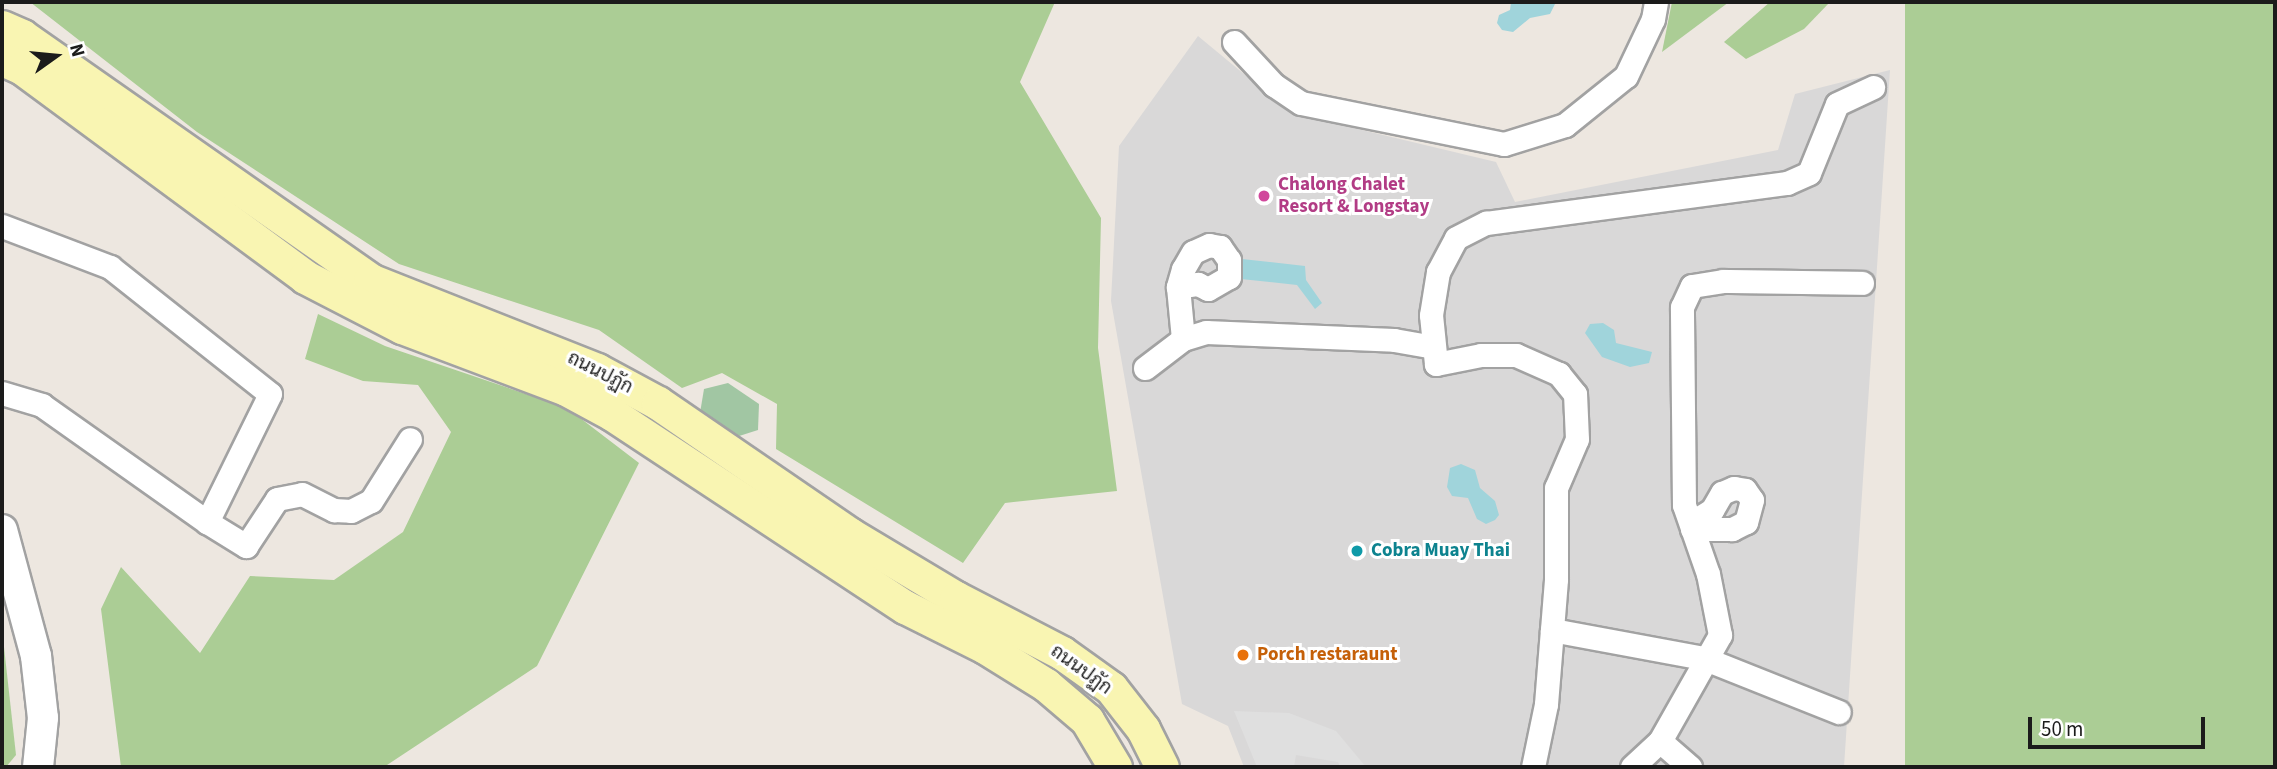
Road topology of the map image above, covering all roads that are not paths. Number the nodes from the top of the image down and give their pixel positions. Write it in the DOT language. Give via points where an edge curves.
graph roads {
  1 [pos="1656,2"];
  2 [pos="2,27"];
  3 [pos="1234,42"];
  4 [pos="2,59"];
  5 [pos="1873,87"];
  6 [pos="2,226"];
  7 [pos="1862,283"];
  8 [pos="1178,287"];
  9 [pos="1183,339"];
  10 [pos="1432,347"];
  11 [pos="1145,368"];
  12 [pos="2,393"];
  13 [pos="410,439"];
  14 [pos="207,522"];
  15 [pos="2,530"];
  16 [pos="1552,630"];
  17 [pos="1703,658"];
  18 [pos="1839,712"];
  19 [pos="1143,729"];
  20 [pos="1660,741"];
  21 [pos="1112,760"];
  22 [pos="38,767"];
  23 [pos="1162,767"];
  24 [pos="1533,767"];
  25 [pos="1632,767"];
  26 [pos="1690,767"];
  1 -- 3 [label="street" via="1653,19 1626,76 1564,125 1504,144 1301,103 1274,85"];
  2 -- 19 [label="main road, ถนนปฏัก" via="22,36 370,280 554,350 658,403 849,534 956,598 1062,653 1111,688"];
  4 -- 21 [label="main road, ถนนปฏัก" via="22,68 305,277 402,327 566,389 612,414 905,607 1046,684 1087,720"];
  5 -- 10 [label="street" via="1837,104 1809,173 1787,183 1486,223 1456,238 1438,272"];
  6 -- 14 [label="street" via="110,267 270,394"];
  7 -- 17 [label="street" via="1723,281 1692,286 1682,307 1685,505 1708,574 1720,635"];
  8 -- 9 [label="street"];
  9 -- 10 [label="street" via="1206,332 1268,332 1394,340"];
  9 -- 11 [label="street"];
  10 -- 16 [label="street" via="1436,364 1481,355 1516,355 1559,374 1575,394 1577,439 1556,488"];
  12 -- 14 [label="street" via="42,405"];
  13 -- 14 [label="street" via="371,501 351,511 334,510 302,494 277,499 246,547"];
  15 -- 22 [label="street" via="36,656 43,718"];
  16 -- 17 [label="street"];
  16 -- 24 [label="street" via="1546,704"];
  17 -- 18 [label="street"];
  17 -- 20 [label="street"];
  19 -- 21 [label="main road"];
  19 -- 23 [label="main road, ถนนปฏัก"];
  20 -- 25 [label="street"];
  20 -- 26 [label="street"];
}
